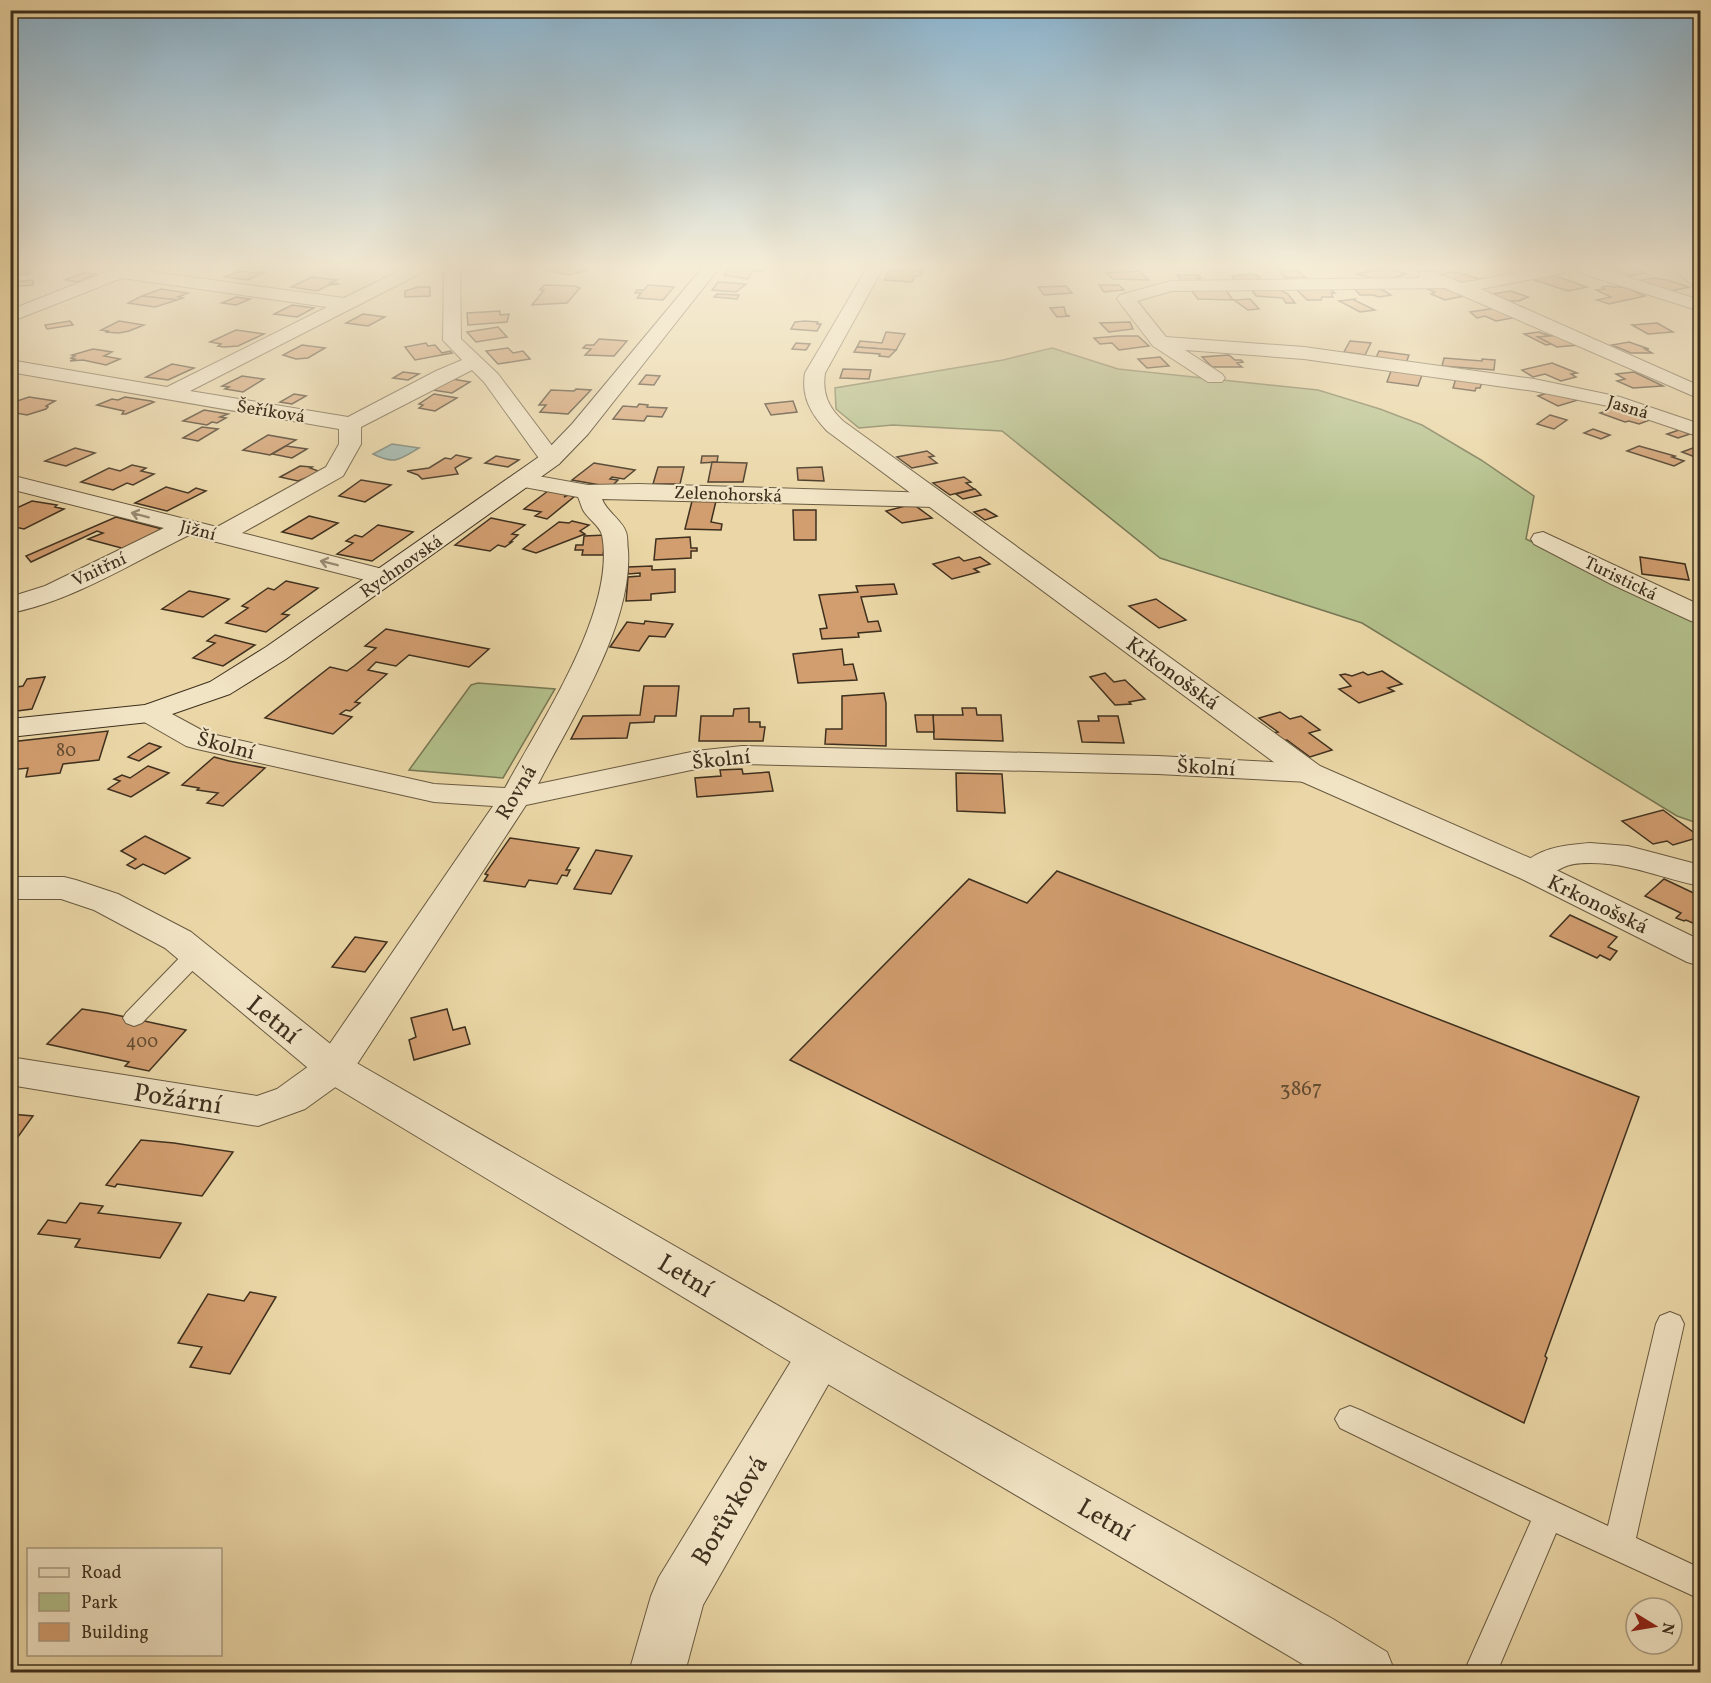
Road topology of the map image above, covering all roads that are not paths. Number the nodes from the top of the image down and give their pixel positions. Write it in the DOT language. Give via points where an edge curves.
graph roads {
  1 [pos="262,347"];
  2 [pos="459,347"];
  3 [pos="647,347"];
  4 [pos="829,347"];
  5 [pos="1167,347"];
  6 [pos="1219,347"];
  7 [pos="1595,347"];
  8 [pos="475,362"];
  9 [pos="10,366"];
  10 [pos="1215,378"];
  11 [pos="1701,393"];
  12 [pos="168,394"];
  13 [pos="350,424"];
  14 [pos="1701,431"];
  15 [pos="551,459"];
  16 [pos="521,480"];
  17 [pos="10,482"];
  18 [pos="588,492"];
  19 [pos="935,500"];
  20 [pos="185,527"];
  21 [pos="219,536"];
  22 [pos="1543,539"];
  23 [pos="385,577"];
  24 [pos="10,605"];
  25 [pos="1701,615"];
  26 [pos="149,713"];
  27 [pos="10,728"];
  28 [pos="1309,773"];
  29 [pos="515,798"];
  30 [pos="1534,872"];
  31 [pos="1701,876"];
  32 [pos="10,888"];
  33 [pos="1701,954"];
  34 [pos="195,955"];
  35 [pos="134,1018"];
  36 [pos="334,1068"];
  37 [pos="10,1071"];
  38 [pos="1670,1324"];
  39 [pos="821,1355"];
  40 [pos="1350,1419"];
  41 [pos="1549,1514"];
  42 [pos="1619,1546"];
  43 [pos="1701,1584"];
  44 [pos="657,1672"];
  45 [pos="1367,1672"];
  46 [pos="1480,1672"];
  1 -- 12 [label="street"];
  2 -- 8 [label="street"];
  3 -- 15 [label="street, Rychnovská"];
  4 -- 19 [label="street, Krkonošská" via="813,382 820,410 835,426"];
  5 -- 10 [label="street"];
  6 -- 14 [label="street, Jasná" via="1304,353 1534,385 1613,401"];
  7 -- 11 [label="street"];
  8 -- 13 [label="street" via="451,369"];
  8 -- 15 [label="street"];
  9 -- 12 [label="street, Šeříková"];
  12 -- 13 [label="street, Šeříková"];
  13 -- 21 [label="street" via="350,444 335,471"];
  15 -- 16 [label="street, Rychnovská"];
  16 -- 18 [label="street, Zelenohorská"];
  16 -- 23 [label="street, Rychnovská"];
  20 -- 17 [label="street, Jižní, one-way"];
  18 -- 19 [label="street, Zelenohorská"];
  18 -- 29 [label="street, Rovná" via="596,510 614,532 616,564 610,604 595,647"];
  19 -- 28 [label="street, Krkonošská"];
  20 -- 21 [label="street, Jižní"];
  20 -- 24 [label="street, Vnitřní" via="54,591"];
  23 -- 21 [label="street, Jižní, one-way"];
  22 -- 25 [label="street, Turistická"];
  23 -- 26 [label="street, Rychnovská" via="220,688"];
  26 -- 27 [label="street, Rychnovská"];
  26 -- 29 [label="street, Školní" via="197,741 434,793"];
  28 -- 29 [label="street, Školní" via="1158,765 742,755 696,760"];
  28 -- 30 [label="street, Krkonošská"];
  29 -- 36 [label="street, Rovná"];
  30 -- 31 [label="street" via="1552,859 1591,853 1636,857"];
  30 -- 33 [label="street, Krkonošská"];
  32 -- 34 [label="street, Letní" via="64,888 106,902 178,940"];
  34 -- 35 [label="lane"];
  34 -- 36 [label="street, Letní"];
  36 -- 37 [label="street, Požární" via="291,1099 258,1111"];
  36 -- 39 [label="street, Letní"];
  38 -- 42 [label="lane"];
  39 -- 44 [label="street, Borůvková" via="678,1596"];
  39 -- 45 [label="street, Letní"];
  40 -- 41 [label="lane"];
  41 -- 42 [label="lane"];
  41 -- 46 [label="lane"];
  42 -- 43 [label="lane"];
}
